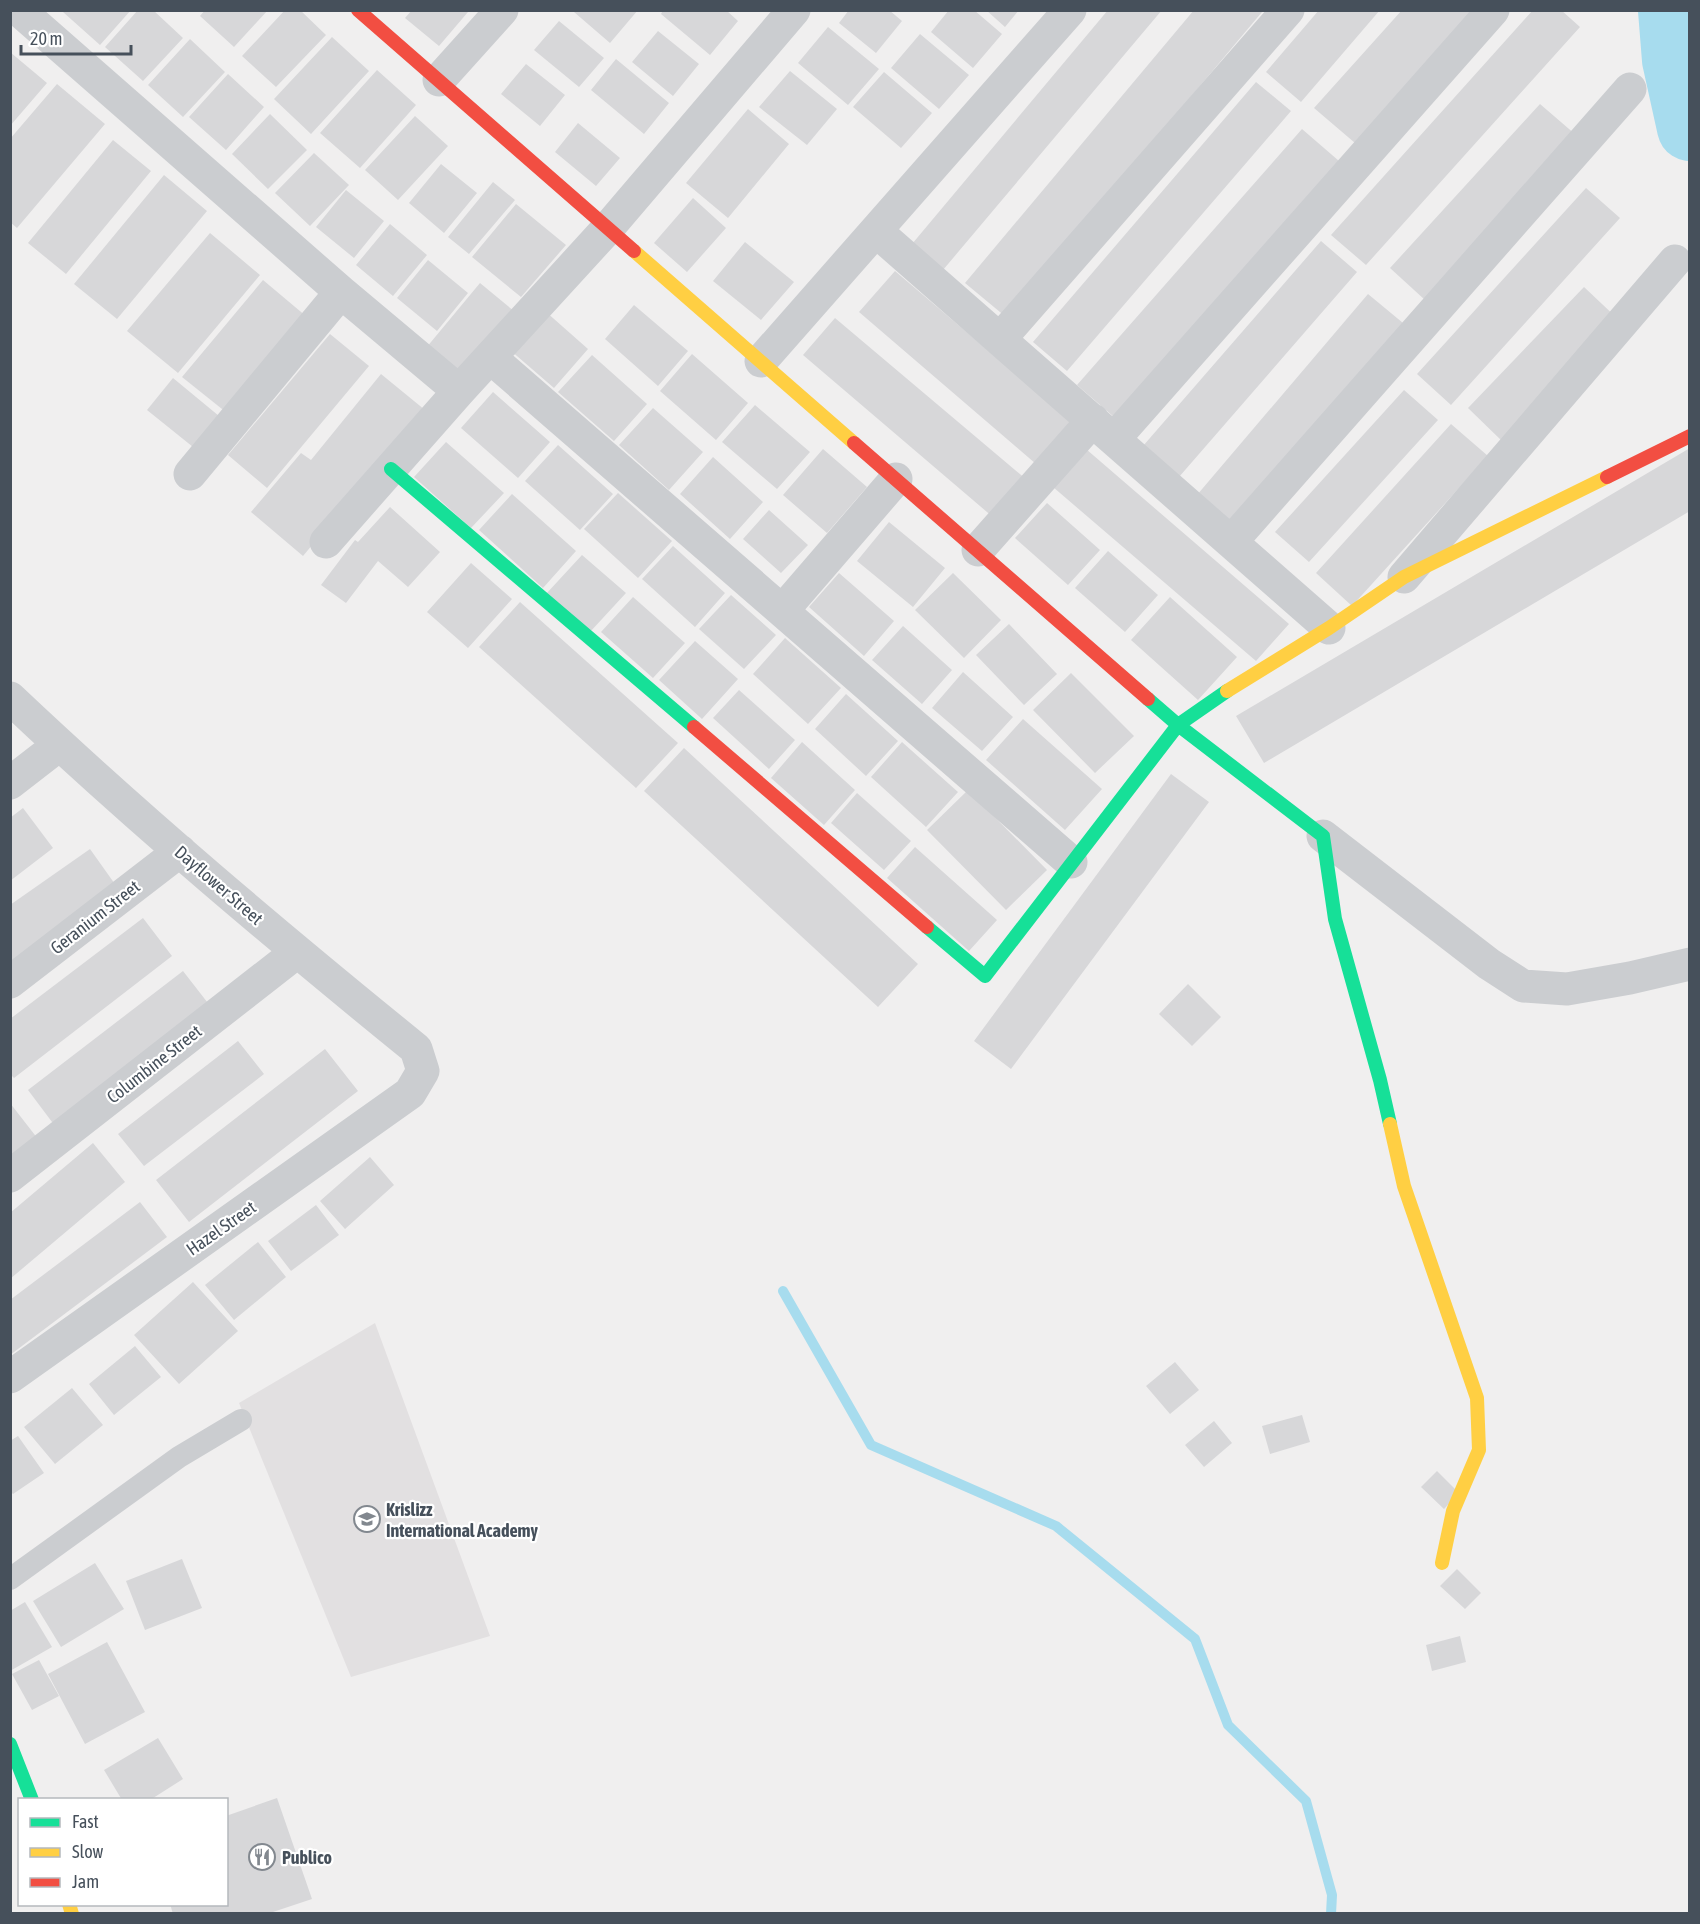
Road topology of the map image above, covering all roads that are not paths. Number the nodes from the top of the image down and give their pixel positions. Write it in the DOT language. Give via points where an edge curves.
graph roads {
  1 [pos="19,10"];
  2 [pos="358,10"];
  3 [pos="502,10"];
  4 [pos="794,10"];
  5 [pos="1070,10"];
  6 [pos="1288,10"];
  7 [pos="1493,10"];
  8 [pos="439,80"];
  9 [pos="1630,89"];
  10 [pos="608,228"];
  11 [pos="876,231"];
  12 [pos="1675,261"];
  13 [pos="341,292"];
  14 [pos="1000,339"];
  15 [pos="491,358"];
  16 [pos="761,361"];
  17 [pos="459,391"];
  18 [pos="1103,430"];
  19 [pos="1689,436"];
  20 [pos="391,470"];
  21 [pos="190,474"];
  22 [pos="896,479"];
  23 [pos="326,542"];
  24 [pos="1231,542"];
  25 [pos="978,550"];
  26 [pos="1404,577"];
  27 [pos="783,610"];
  28 [pos="1329,628"];
  29 [pos="10,698"];
  30 [pos="1178,724"];
  31 [pos="59,745"];
  32 [pos="10,783"];
  33 [pos="1323,836"];
  34 [pos="180,851"];
  35 [pos="1071,862"];
  36 [pos="297,952"];
  37 [pos="1689,964"];
  38 [pos="10,982"];
  39 [pos="423,1071"];
  40 [pos="10,1176"];
  41 [pos="10,1377"];
  42 [pos="241,1420"];
  43 [pos="1442,1563"];
  44 [pos="10,1579"];
  45 [pos="10,1744"];
  46 [pos="31,1798"];
  1 -- 13 [label="street"];
  2 -- 8 [label="street"];
  3 -- 8 [label="street"];
  4 -- 10 [label="street"];
  5 -- 11 [label="street"];
  6 -- 14 [label="street"];
  7 -- 18 [label="street"];
  8 -- 10 [label="street"];
  9 -- 24 [label="street"];
  10 -- 15 [label="street"];
  10 -- 16 [label="street"];
  11 -- 14 [label="street"];
  11 -- 16 [label="street"];
  12 -- 26 [label="street"];
  13 -- 17 [label="street"];
  13 -- 21 [label="street"];
  14 -- 18 [label="street"];
  15 -- 17 [label="street"];
  15 -- 27 [label="street"];
  16 -- 22 [label="street"];
  17 -- 20 [label="street"];
  18 -- 24 [label="street"];
  18 -- 25 [label="street"];
  19 -- 26 [label="street"];
  20 -- 23 [label="street"];
  20 -- 35 [label="street" via="985,976"];
  22 -- 25 [label="street"];
  22 -- 27 [label="street"];
  24 -- 28 [label="street"];
  25 -- 30 [label="street"];
  26 -- 28 [label="street"];
  27 -- 35 [label="street"];
  28 -- 30 [label="street"];
  29 -- 31 [label="street, Dayflower Street"];
  30 -- 33 [label="street"];
  30 -- 35 [label="street"];
  31 -- 32 [label="street"];
  31 -- 34 [label="street, Dayflower Street"];
  33 -- 37 [label="street" via="1523,986 1567,989"];
  33 -- 43 [label="street" via="1335,919 1380,1080 1404,1186 1478,1398 1479,1450 1453,1511"];
  34 -- 36 [label="street, Dayflower Street"];
  34 -- 38 [label="street, Geranium Street"];
  36 -- 39 [label="street, Dayflower Street" via="416,1048"];
  36 -- 40 [label="street, Columbine Street"];
  39 -- 41 [label="street, Hazel Street" via="410,1093"];
  42 -- 44 [label="lane" via="178,1457"];
  45 -- 46 [label="street"];
}
